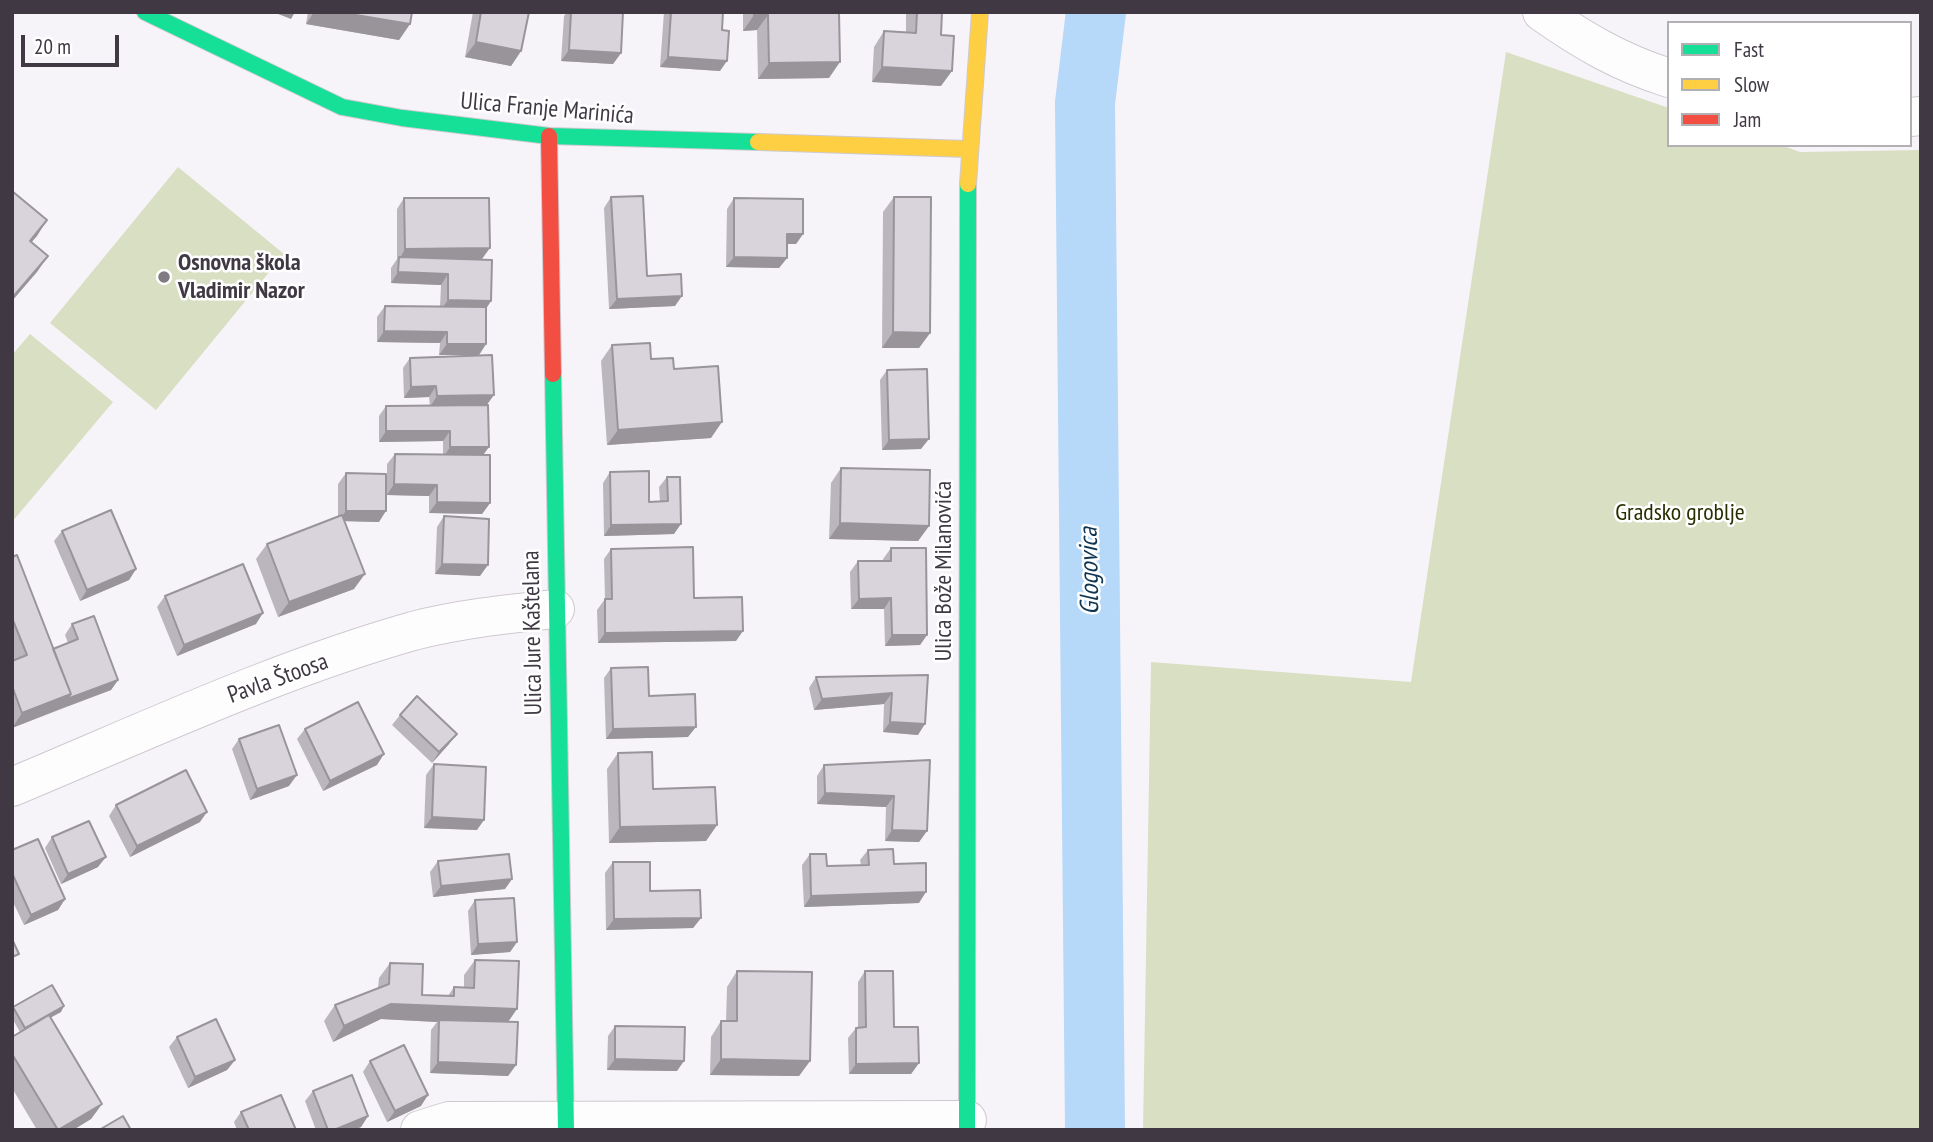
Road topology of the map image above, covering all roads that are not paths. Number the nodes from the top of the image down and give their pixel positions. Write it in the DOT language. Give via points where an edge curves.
graph roads {
  1 [pos="145,12"];
  2 [pos="980,12"];
  3 [pos="1542,12"];
  4 [pos="1667,77"];
  5 [pos="549,136"];
  6 [pos="968,149"];
  7 [pos="555,609"];
  8 [pos="12,787"];
  9 [pos="967,1125"];
  10 [pos="566,1126"];
  11 [pos="420,1130"];
  1 -- 5 [label="street, Ulica Franje Marinića" via="342,107"];
  2 -- 6 [label="street, Ulica Bože Milanovića"];
  3 -- 4 [label="street" via="1630,66"];
  5 -- 6 [label="street, Ulica Franje Marinića"];
  5 -- 7 [label="street, Ulica Jure Kaštelana"];
  6 -- 9 [label="street, Ulica Bože Milanovića"];
  7 -- 8 [label="street, Pavla Štoosa" via="415,631 219,701"];
  7 -- 10 [label="street, Ulica Jure Kaštelana"];
  9 -- 10 [label="street"];
  10 -- 11 [label="street" via="449,1121"];
}
